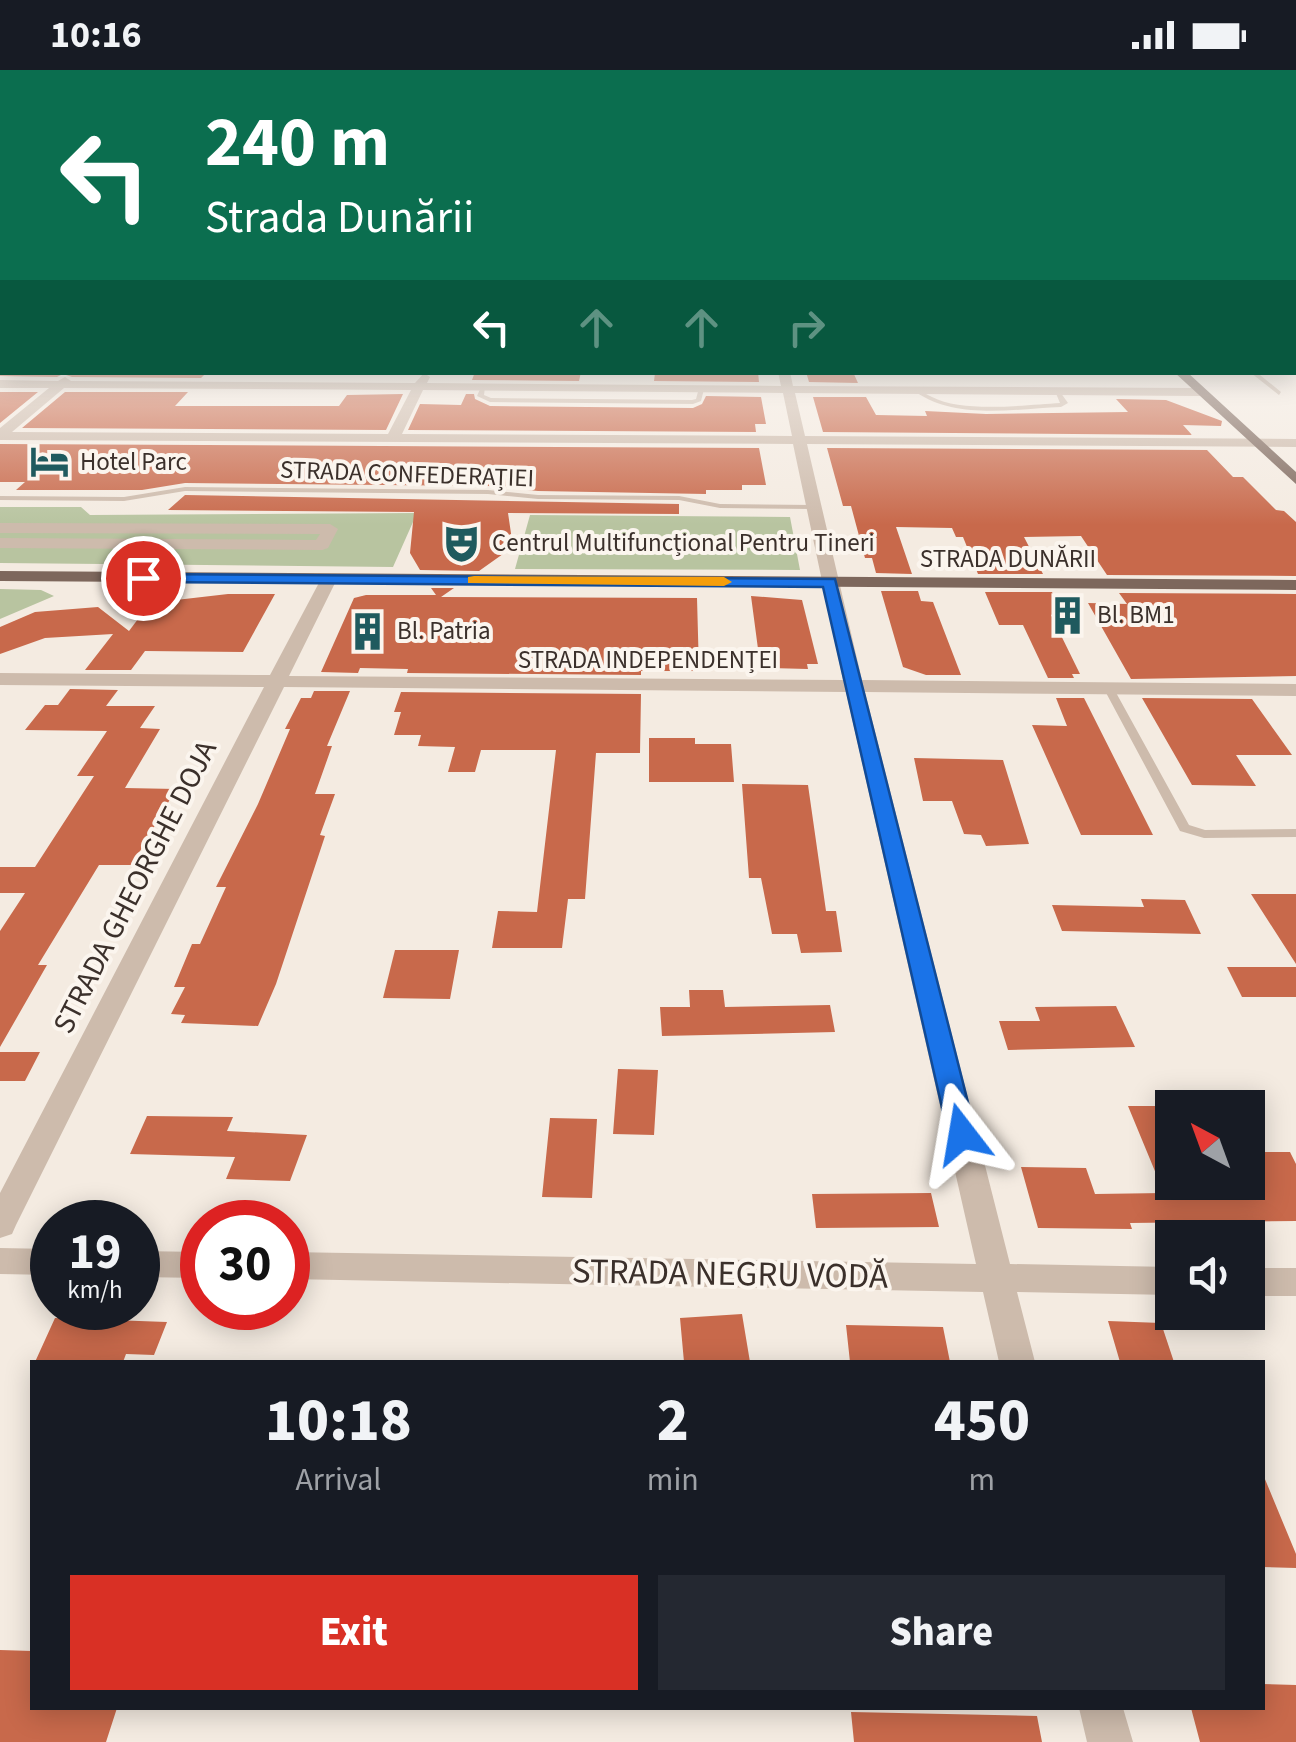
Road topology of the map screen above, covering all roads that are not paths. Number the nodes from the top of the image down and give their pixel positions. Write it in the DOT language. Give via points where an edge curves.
graph roads {
  1 [pos="73,375"];
  2 [pos="424,375"];
  3 [pos="785,375"];
  4 [pos="1183,375"];
  5 [pos="1258,375"];
  6 [pos="0,384"];
  7 [pos="61,385"];
  8 [pos="418,387"];
  9 [pos="788,390"];
  10 [pos="1200,392"];
  11 [pos="1279,392"];
  12 [pos="0,436"];
  13 [pos="393,438"];
  14 [pos="800,440"];
  15 [pos="1254,443"];
  16 [pos="1296,443"];
  17 [pos="1296,480"];
  18 [pos="0,498"];
  19 [pos="813,507"];
  20 [pos="0,528"];
  21 [pos="0,543"];
  22 [pos="0,576"];
  23 [pos="329,580"];
  24 [pos="830,582"];
  25 [pos="1296,584"];
  26 [pos="0,680"];
  27 [pos="275,682"];
  28 [pos="854,686"];
  29 [pos="1108,689"];
  30 [pos="1296,690"];
  31 [pos="1296,832"];
  32 [pos="0,1225"];
  33 [pos="0,1261"];
  34 [pos="30,1262"];
  35 [pos="310,1266"];
  36 [pos="997,1278"];
  37 [pos="1155,1281"];
  38 [pos="1265,1282"];
  39 [pos="1296,1282"];
  40 [pos="1018,1360"];
  41 [pos="1102,1710"];
  42 [pos="1110,1742"];
  1 -- 7 [label="street"];
  2 -- 8 [label="street"];
  3 -- 9 [label="street"];
  4 -- 10 [label="main road"];
  5 -- 11 [label="lane"];
  6 -- 7 [label="street"];
  7 -- 8 [label="street"];
  7 -- 12 [label="street"];
  8 -- 9 [label="street"];
  8 -- 13 [label="street"];
  9 -- 10 [label="street"];
  9 -- 14 [label="street"];
  10 -- 15 [label="main road"];
  12 -- 13 [label="street"];
  13 -- 14 [label="street"];
  14 -- 15 [label="street"];
  14 -- 19 [label="street"];
  15 -- 16 [label="street"];
  15 -- 17 [label="main road"];
  18 -- 19 [label="lane, STRADA CONFEDERAȚIEI" via="124,499 185,489 488,492"];
  19 -- 24 [label="street"];
  20 -- 21 [label="street" via="330,530 322,544"];
  22 -- 23 [label="main road, STRADA DUNĂRII"];
  23 -- 24 [label="main road, STRADA DUNĂRII"];
  23 -- 27 [label="street, STRADA GHEORGHE DOJA"];
  24 -- 25 [label="main road, STRADA DUNĂRII"];
  24 -- 28 [label="street"];
  26 -- 27 [label="street, STRADA INDEPENDENȚEI"];
  27 -- 28 [label="street, STRADA INDEPENDENȚEI"];
  27 -- 32 [label="street, STRADA GHEORGHE DOJA"];
  28 -- 29 [label="street, STRADA INDEPENDENȚEI"];
  28 -- 36 [label="street"];
  29 -- 30 [label="street, STRADA INDEPENDENȚEI"];
  29 -- 31 [label="lane" via="1184,828 1204,834"];
  33 -- 34 [label="street"];
  35 -- 36 [label="street, STRADA NEGRU VODĂ"];
  36 -- 37 [label="street, STRADA NEGRU VODĂ"];
  36 -- 40 [label="street"];
  38 -- 39 [label="street"];
  41 -- 42 [label="street"];
}
